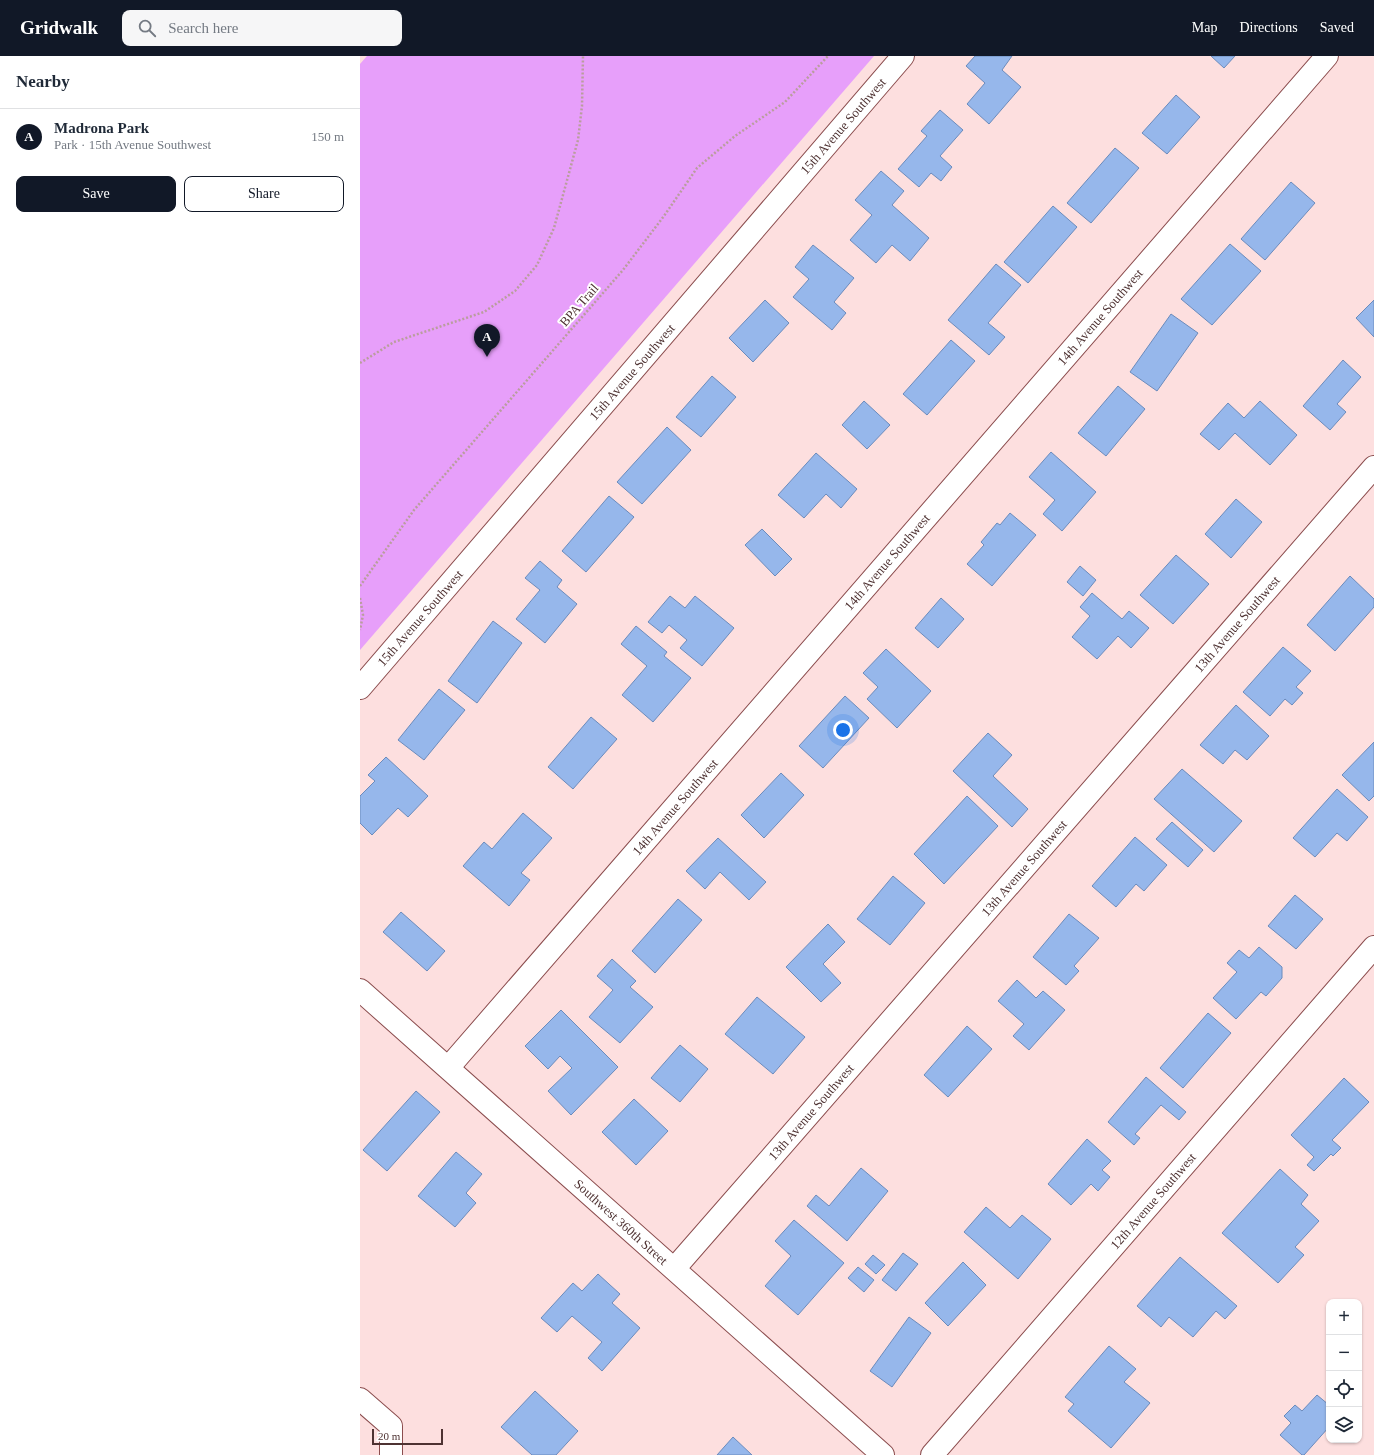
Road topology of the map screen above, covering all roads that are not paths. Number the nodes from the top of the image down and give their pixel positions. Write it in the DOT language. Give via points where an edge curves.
graph roads {
  1 [pos="903,56"];
  2 [pos="1327,56"];
  3 [pos="1374,467"];
  4 [pos="360,688"];
  5 [pos="1374,947"];
  6 [pos="360,990"];
  7 [pos="448,1068"];
  8 [pos="674,1269"];
  9 [pos="360,1399"];
  10 [pos="391,1455"];
  11 [pos="883,1455"];
  12 [pos="932,1455"];
  1 -- 4 [label="street, 15th Avenue Southwest"];
  2 -- 7 [label="street, 14th Avenue Southwest"];
  3 -- 8 [label="street, 13th Avenue Southwest"];
  5 -- 12 [label="street, 12th Avenue Southwest"];
  6 -- 7 [label="street, Southwest 360th Street"];
  7 -- 8 [label="street, Southwest 360th Street"];
  8 -- 11 [label="street, Southwest 360th Street"];
  9 -- 10 [label="street" via="392,1426"];
}
